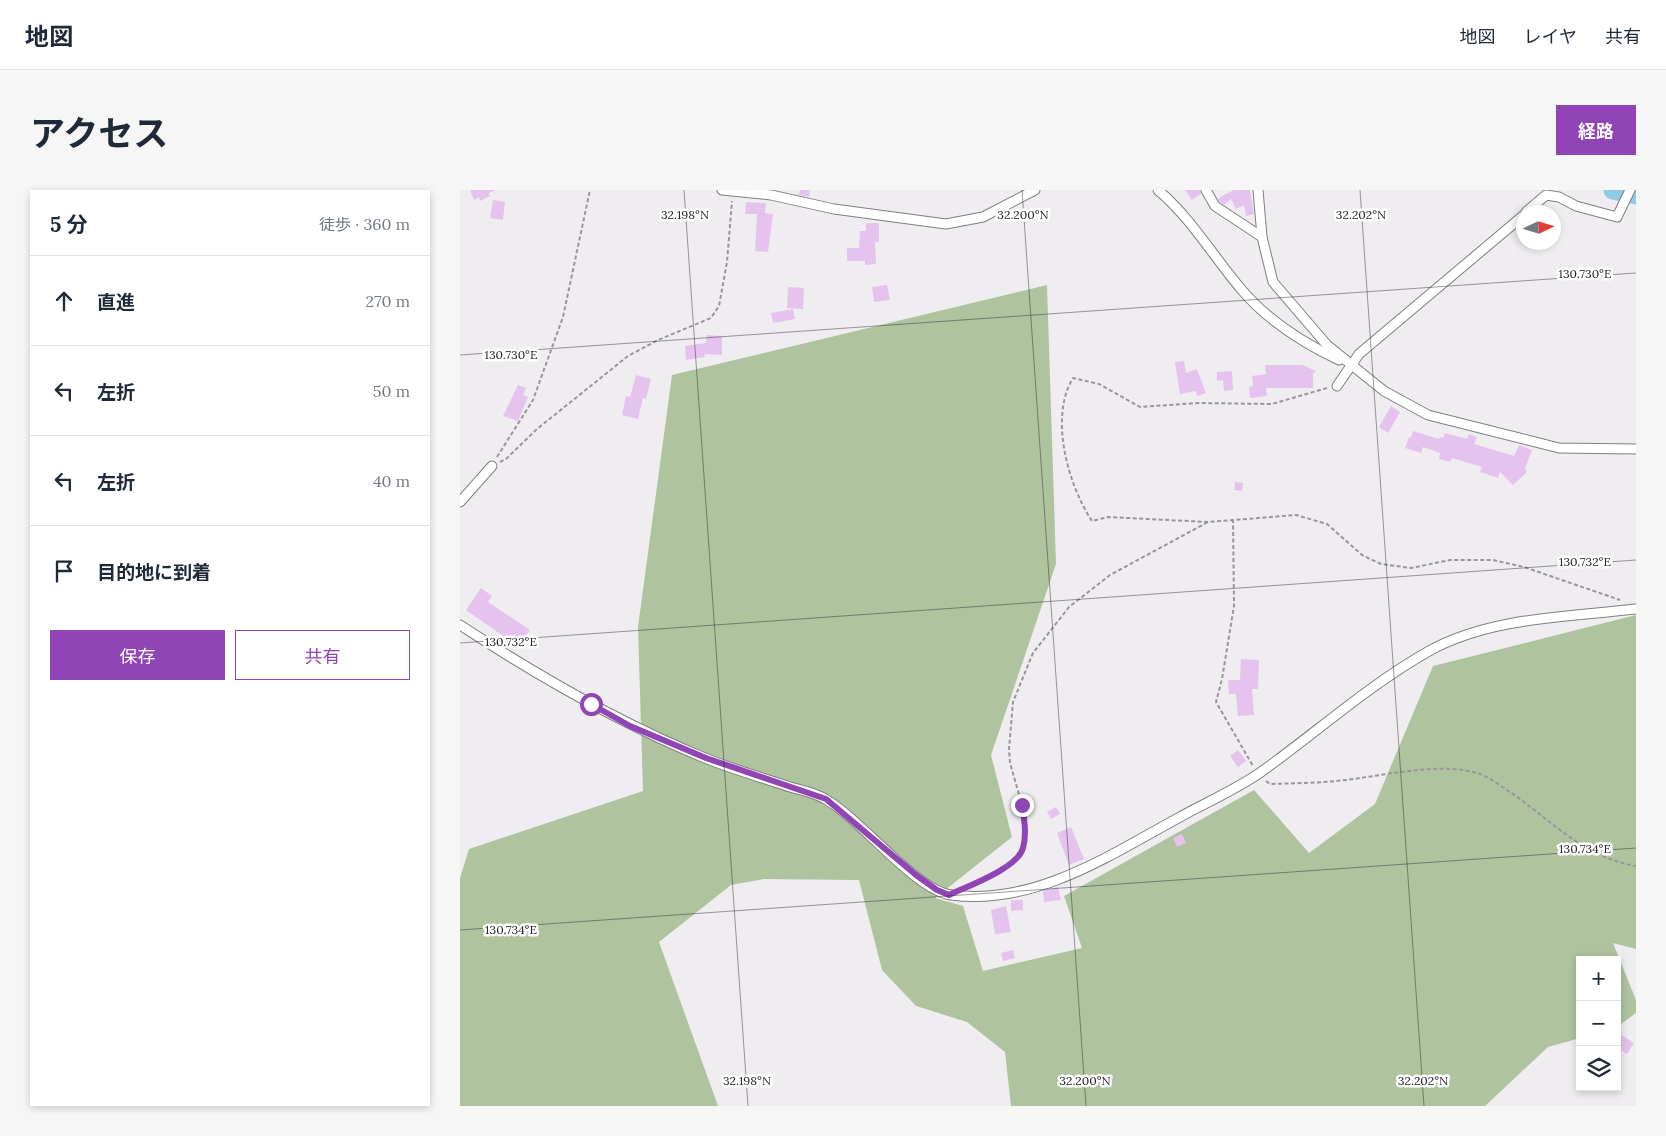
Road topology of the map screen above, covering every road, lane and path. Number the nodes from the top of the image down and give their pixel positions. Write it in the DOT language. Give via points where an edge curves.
graph roads {
  1 [pos="590,190"];
  2 [pos="722,190"];
  3 [pos="1035,190"];
  4 [pos="1158,190"];
  5 [pos="1206,190"];
  6 [pos="1258,190"];
  7 [pos="1630,190"];
  8 [pos="733,192"];
  9 [pos="1535,205"];
  10 [pos="1516,222"];
  11 [pos="1262,237"];
  12 [pos="1350,366"];
  13 [pos="1337,386"];
  14 [pos="1636,449"];
  15 [pos="492,466"];
  16 [pos="460,502"];
  17 [pos="1233,519"];
  18 [pos="1208,522"];
  19 [pos="1627,603"];
  20 [pos="1636,609"];
  21 [pos="460,625"];
  22 [pos="1258,774"];
  23 [pos="1636,866"];
  24 [pos="965,887"];
  1 -- 15 [label="path" via="563,317 533,400"];
  2 -- 8 [label="street"];
  3 -- 8 [label="street" via="983,217 946,224 834,209 771,195"];
  4 -- 12 [label="street" via="1175,204 1242,290 1272,320 1307,345"];
  5 -- 11 [label="street" via="1215,206"];
  6 -- 11 [label="street"];
  7 -- 9 [label="street" via="1616,217 1546,195"];
  8 -- 15 [label="path" via="727,262 718,306 711,318 628,356 537,429 506,459"];
  10 -- 12 [label="street" via="1359,354"];
  11 -- 12 [label="street" via="1273,282 1327,345"];
  12 -- 13 [label="street"];
  12 -- 14 [label="street" via="1384,391 1428,415 1559,448"];
  13 -- 18 [label="path" via="1272,404 1140,406 1099,384 1073,378 1062,406 1065,454 1072,482 1092,521 1108,517"];
  15 -- 16 [label="street"];
  17 -- 18 [label="path"];
  17 -- 19 [label="path" via="1296,515 1327,524 1362,555 1381,564 1411,568 1450,560 1493,560 1524,567"];
  17 -- 22 [label="path" via="1234,606 1216,702"];
  18 -- 24 [label="path" via="1110,575 1069,607 1033,653 1013,702 1009,749 1022,805 1023,849 1004,868"];
  20 -- 22 [label="street" via="1510,624 1461,637 1430,651 1358,698"];
  21 -- 22 [label="street" via="518,663 630,726 722,765 826,799 916,875 949,895 1010,893 1044,885 1088,867"];
  22 -- 23 [label="path" via="1270,784 1300,784 1391,772 1458,770 1478,774 1536,810 1576,843 1618,863"];
}
